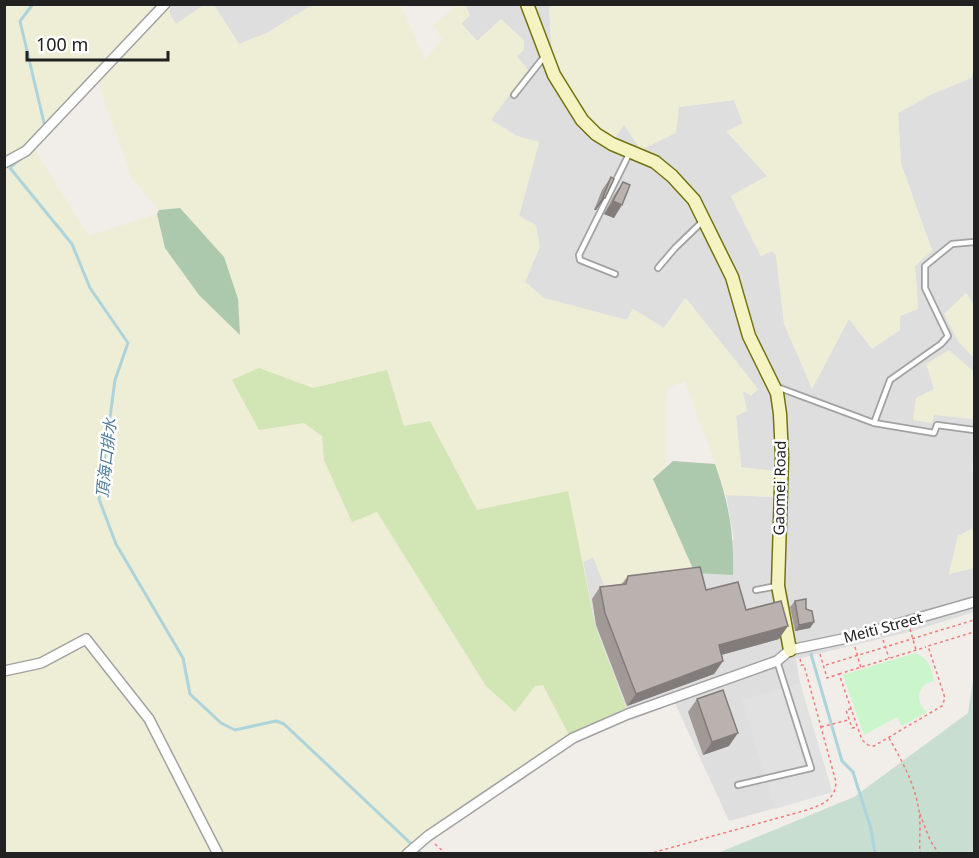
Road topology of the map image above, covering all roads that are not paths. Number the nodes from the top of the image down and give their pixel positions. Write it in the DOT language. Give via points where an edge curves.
graph roads {
  1 [pos="165,4"];
  2 [pos="527,4"];
  3 [pos="546,55"];
  4 [pos="514,95"];
  5 [pos="630,151"];
  6 [pos="4,163"];
  7 [pos="704,220"];
  8 [pos="975,242"];
  9 [pos="658,268"];
  10 [pos="615,274"];
  11 [pos="773,385"];
  12 [pos="874,423"];
  13 [pos="975,430"];
  14 [pos="778,585"];
  15 [pos="756,590"];
  16 [pos="975,602"];
  17 [pos="795,653"];
  18 [pos="777,661"];
  19 [pos="4,671"];
  20 [pos="738,785"];
  21 [pos="218,854"];
  22 [pos="407,854"];
  1 -- 6 [label="street" via="26,151"];
  2 -- 3 [label="street, Gaomei Road"];
  3 -- 4 [label="lane"];
  3 -- 5 [label="street, Gaomei Road" via="582,120 596,134"];
  5 -- 7 [label="street, Gaomei Road" via="655,162 672,176"];
  5 -- 10 [label="lane" via="579,255 580,260"];
  7 -- 9 [label="lane"];
  7 -- 11 [label="street, Gaomei Road" via="732,277 749,336"];
  8 -- 12 [label="lane" via="952,244 925,266 925,288 948,336 890,380"];
  11 -- 12 [label="lane"];
  11 -- 14 [label="street, Gaomei Road" via="780,414 782,457"];
  12 -- 13 [label="lane" via="934,433 937,425"];
  14 -- 15 [label="lane"];
  14 -- 17 [label="street, Gaomei Road"];
  16 -- 17 [label="street, Meiti Street"];
  17 -- 18 [label="street"];
  18 -- 20 [label="lane" via="811,768"];
  18 -- 22 [label="street" via="628,714 573,738"];
  19 -- 21 [label="street" via="41,663 86,639 149,719"];
}
